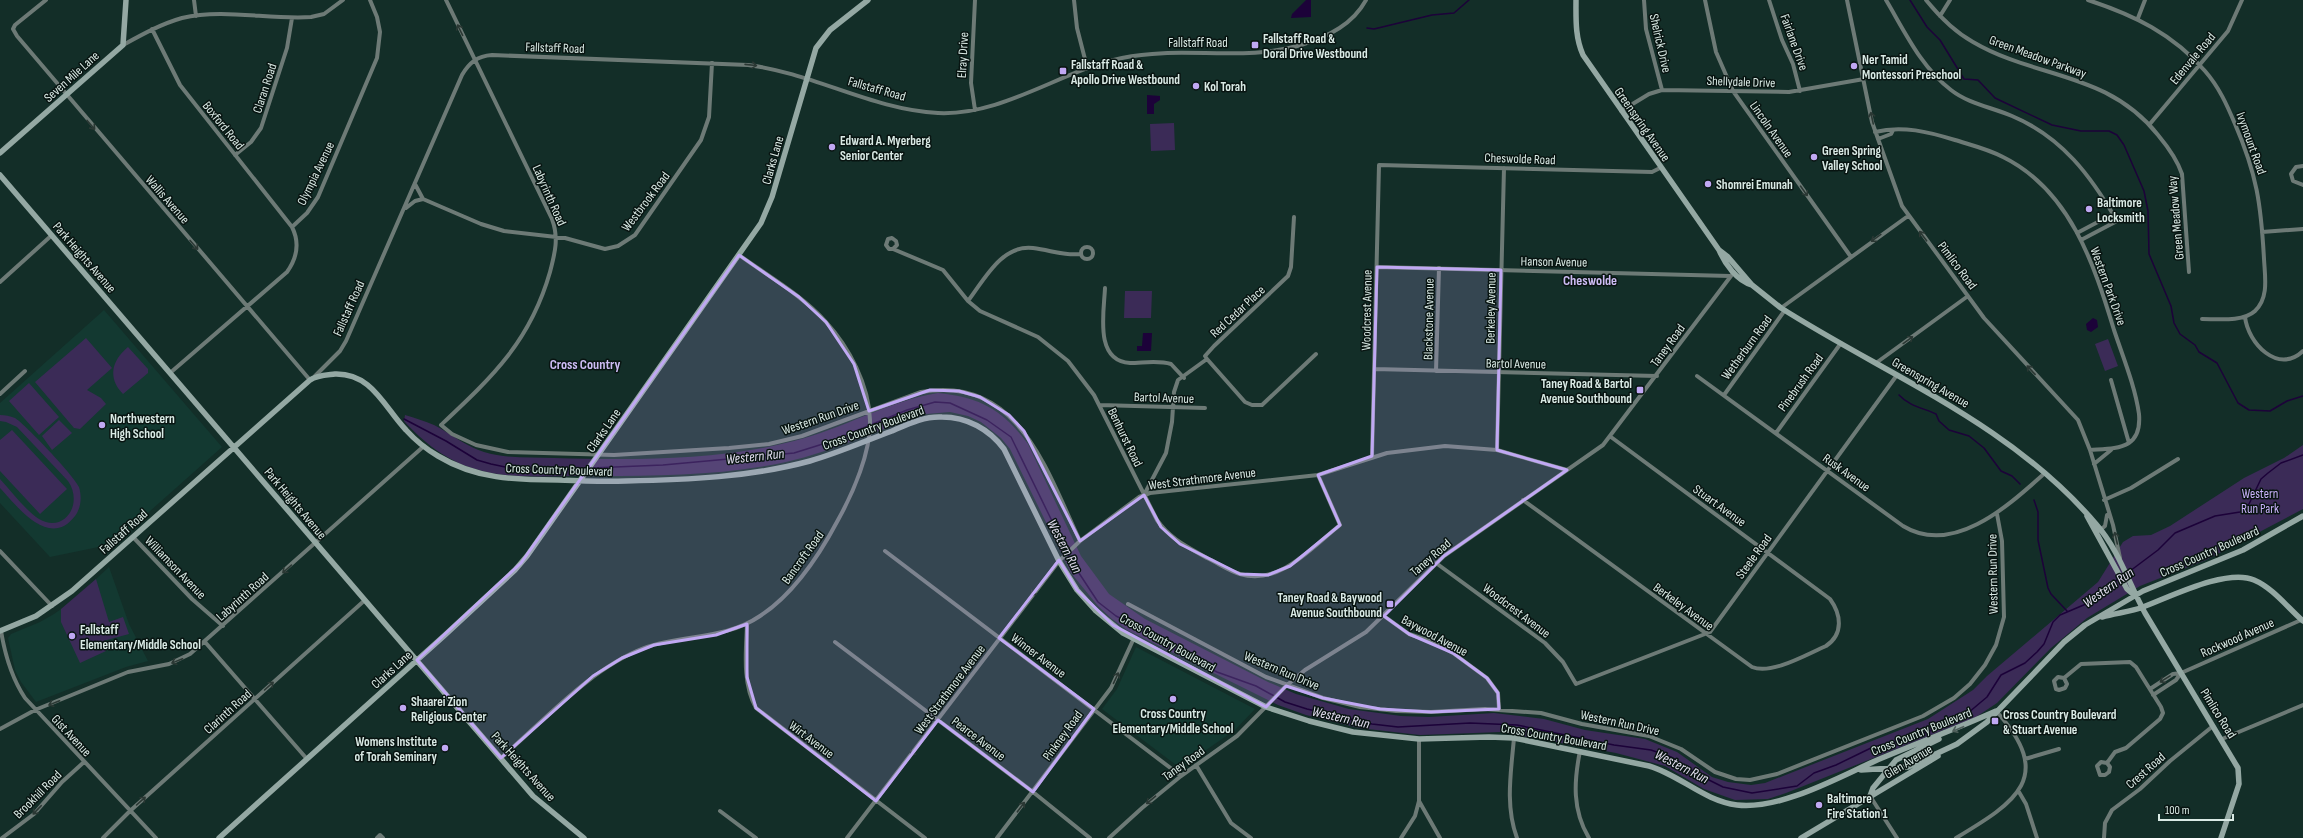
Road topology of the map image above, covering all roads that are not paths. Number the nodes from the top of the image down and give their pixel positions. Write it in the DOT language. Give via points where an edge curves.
graph roads {
  1 [pos="46,0"];
  2 [pos="126,0"];
  3 [pos="194,0"];
  4 [pos="343,0"];
  5 [pos="370,0"];
  6 [pos="446,0"];
  7 [pos="868,0"];
  8 [pos="975,0"];
  9 [pos="1074,0"];
  10 [pos="1366,0"];
  11 [pos="1576,0"];
  12 [pos="1644,0"];
  13 [pos="1705,0"];
  14 [pos="1769,0"];
  15 [pos="1847,0"];
  16 [pos="1886,0"];
  17 [pos="1926,0"];
  18 [pos="1950,0"];
  19 [pos="2088,0"];
  20 [pos="2145,0"];
  21 [pos="2242,0"];
  22 [pos="196,16"];
  23 [pos="1940,16"];
  24 [pos="292,18"];
  25 [pos="2138,18"];
  26 [pos="152,29"];
  27 [pos="124,45"];
  28 [pos="474,60"];
  29 [pos="712,63"];
  30 [pos="2200,65"];
  31 [pos="1087,67"];
  32 [pos="1864,79"];
  33 [pos="806,80"];
  34 [pos="1662,90"];
  35 [pos="1733,91"];
  36 [pos="1800,91"];
  37 [pos="66,96"];
  38 [pos="975,110"];
  39 [pos="1621,111"];
  40 [pos="2149,125"];
  41 [pos="1893,130"];
  42 [pos="1875,132"];
  43 [pos="1878,139"];
  44 [pos="0,153"];
  45 [pos="235,155"];
  46 [pos="1379,165"];
  47 [pos="2303,166"];
  48 [pos="1504,168"];
  49 [pos="1660,168"];
  50 [pos="0,175"];
  51 [pos="415,183"];
  52 [pos="2303,185"];
  53 [pos="423,200"];
  54 [pos="404,210"];
  55 [pos="2113,214"];
  56 [pos="1908,216"];
  57 [pos="1294,218"];
  58 [pos="292,227"];
  59 [pos="2303,229"];
  60 [pos="2262,232"];
  61 [pos="2077,233"];
  62 [pos="52,235"];
  63 [pos="557,237"];
  64 [pos="2081,240"];
  65 [pos="893,249"];
  66 [pos="1081,254"];
  67 [pos="739,255"];
  68 [pos="1851,257"];
  69 [pos="1377,267"];
  70 [pos="1439,268"];
  71 [pos="1501,270"];
  72 [pos="1734,272"];
  73 [pos="2189,272"];
  74 [pos="0,282"];
  75 [pos="1105,288"];
  76 [pos="1968,296"];
  77 [pos="968,301"];
  78 [pos="247,306"];
  79 [pos="1783,309"];
  80 [pos="2245,317"];
  81 [pos="2202,319"];
  82 [pos="1841,343"];
  83 [pos="2303,351"];
  84 [pos="1316,354"];
  85 [pos="1207,359"];
  86 [pos="1876,363"];
  87 [pos="1374,369"];
  88 [pos="1436,370"];
  89 [pos="25,371"];
  90 [pos="1499,372"];
  91 [pos="170,373"];
  92 [pos="1656,376"];
  93 [pos="1697,376"];
  94 [pos="1897,376"];
  95 [pos="1184,378"];
  96 [pos="311,379"];
  97 [pos="2111,380"];
  98 [pos="0,394"];
  99 [pos="1724,395"];
  100 [pos="1100,405"];
  101 [pos="1174,407"];
  102 [pos="1205,408"];
  103 [pos="869,411"];
  104 [pos="441,425"];
  105 [pos="1776,433"];
  106 [pos="1611,438"];
  107 [pos="867,440"];
  108 [pos="2129,443"];
  109 [pos="234,446"];
  110 [pos="424,446"];
  111 [pos="1497,450"];
  112 [pos="2090,450"];
  113 [pos="2111,450"];
  114 [pos="599,455"];
  115 [pos="1372,456"];
  116 [pos="2178,459"];
  117 [pos="2094,464"];
  118 [pos="1567,470"];
  119 [pos="1828,470"];
  120 [pos="2045,473"];
  121 [pos="1318,475"];
  122 [pos="580,481"];
  123 [pos="1144,495"];
  124 [pos="1524,500"];
  125 [pos="2104,500"];
  126 [pos="2108,513"];
  127 [pos="1997,514"];
  128 [pos="2303,516"];
  129 [pos="2098,531"];
  130 [pos="133,537"];
  131 [pos="1080,541"];
  132 [pos="316,542"];
  133 [pos="0,551"];
  134 [pos="884,551"];
  135 [pos="1768,552"];
  136 [pos="1059,561"];
  137 [pos="1436,563"];
  138 [pos="2121,564"];
  139 [pos="2135,596"];
  140 [pos="365,600"];
  141 [pos="1128,604"];
  142 [pos="52,606"];
  143 [pos="2142,608"];
  144 [pos="1384,616"];
  145 [pos="2094,620"];
  146 [pos="2302,620"];
  147 [pos="747,624"];
  148 [pos="223,626"];
  149 [pos="1839,630"];
  150 [pos="0,631"];
  151 [pos="1705,634"];
  152 [pos="999,638"];
  153 [pos="1134,638"];
  154 [pos="205,642"];
  155 [pos="835,642"];
  156 [pos="417,660"];
  157 [pos="2181,673"];
  158 [pos="2064,678"];
  159 [pos="1576,684"];
  160 [pos="1286,686"];
  161 [pos="2150,689"];
  162 [pos="2154,695"];
  163 [pos="254,700"];
  164 [pos="2303,705"];
  165 [pos="1266,707"];
  166 [pos="1094,709"];
  167 [pos="1499,709"];
  168 [pos="35,710"];
  169 [pos="1996,711"];
  170 [pos="938,720"];
  171 [pos="2213,726"];
  172 [pos="0,729"];
  173 [pos="1946,734"];
  174 [pos="1514,738"];
  175 [pos="1419,739"];
  176 [pos="2222,739"];
  177 [pos="1957,744"];
  178 [pos="2059,749"];
  179 [pos="1580,751"];
  180 [pos="501,758"];
  181 [pos="307,759"];
  182 [pos="2026,759"];
  183 [pos="84,762"];
  184 [pos="2107,763"];
  185 [pos="1196,765"];
  186 [pos="1887,769"];
  187 [pos="1855,771"];
  188 [pos="1181,776"];
  189 [pos="1033,792"];
  190 [pos="2019,792"];
  191 [pos="1870,796"];
  192 [pos="876,801"];
  193 [pos="1419,802"];
  194 [pos="130,810"];
  195 [pos="720,810"];
  196 [pos="1809,836"];
  197 [pos="2,838"];
  198 [pos="103,838"];
  199 [pos="156,838"];
  200 [pos="219,838"];
  201 [pos="584,838"];
  202 [pos="756,838"];
  203 [pos="847,838"];
  204 [pos="925,838"];
  205 [pos="997,838"];
  206 [pos="1090,838"];
  207 [pos="1110,838"];
  208 [pos="1251,838"];
  209 [pos="1401,838"];
  210 [pos="1440,838"];
  211 [pos="1517,838"];
  212 [pos="1589,838"];
  213 [pos="1801,838"];
  214 [pos="1897,838"];
  215 [pos="1956,838"];
  216 [pos="2037,838"];
  217 [pos="2104,838"];
  218 [pos="2221,838"];
  1 -- 37 [label="street, Wallis Avenue" via="18,21 13,29"];
  2 -- 27 [label="main road"];
  3 -- 22 [label="street"];
  4 -- 24 [label="street" via="318,16"];
  5 -- 58 [label="street, Olympia Avenue" via="378,17 380,32 376,63 318,198"];
  28 -- 6 [label="street, Labyrinth Road, one-way"];
  7 -- 33 [label="main road, Clarks Lane" via="818,42"];
  8 -- 38 [label="street, Elray Drive" via="971,83"];
  9 -- 31 [label="street" via="1077,28"];
  10 -- 31 [label="street, Fallstaff Road" via="1345,25 1313,41 1294,47 1254,52 1152,54 1124,57"];
  11 -- 39 [label="main road, Greenspring Avenue" via="1579,46"];
  12 -- 34 [label="street, Shelrick Drive" via="1646,29"];
  13 -- 35 [label="street, Lincoln Avenue" via="1716,52"];
  14 -- 36 [label="street, Fairlane Drive"];
  15 -- 32 [label="street, Pimlico Road"];
  16 -- 55 [label="street" via="1923,61 1940,81 1960,96 2019,119 2052,139 2089,175"];
  17 -- 23 [label="street, Green Meadow Parkway"];
  18 -- 23 [label="street"];
  19 -- 25 [label="street, Ivymount Road"];
  20 -- 25 [label="street"];
  21 -- 30 [label="street, Edenvale Road" via="2228,31"];
  22 -- 24 [label="street"];
  22 -- 26 [label="street" via="172,21"];
  23 -- 40 [label="street, Green Meadow Parkway" via="1973,42 1995,54 2073,78 2098,89 2120,102"];
  24 -- 45 [label="street, Claran Road" via="287,48 261,128 254,139"];
  25 -- 30 [label="street, Ivymount Road" via="2164,33"];
  26 -- 27 [label="street"];
  26 -- 45 [label="street, Boxford Road" via="180,85"];
  27 -- 37 [label="main road, Seven Mile Lane"];
  28 -- 29 [label="street, Fallstaff Road" via="492,55"];
  28 -- 51 [label="street, Fallstaff Road" via="462,75"];
  28 -- 63 [label="street, Labyrinth Road" via="552,218"];
  29 -- 33 [label="street, Fallstaff Road, one-way" via="761,67"];
  29 -- 63 [label="street, Westbrook Road" via="709,117 704,135 635,235 618,246 605,249"];
  30 -- 40 [label="street, Edenvale Road"];
  30 -- 60 [label="street, Ivymount Road" via="2224,99 2247,150 2258,192"];
  31 -- 38 [label="street, Fallstaff Road" via="1003,102"];
  32 -- 36 [label="street, Shellydale Drive"];
  42 -- 32 [label="street, Pimlico Road, one-way"];
  33 -- 38 [label="street, Fallstaff Road" via="921,111 949,113"];
  33 -- 67 [label="main road, Clarks Lane" via="769,207"];
  34 -- 35 [label="street, Shellydale Drive"];
  34 -- 39 [label="street, Shellydale Drive" via="1649,94"];
  35 -- 36 [label="street, Shellydale Drive"];
  35 -- 68 [label="street, Lincoln Avenue, one-way"];
  37 -- 44 [label="main road, Seven Mile Lane"];
  37 -- 78 [label="street, Wallis Avenue, one-way"];
  39 -- 49 [label="main road, Greenspring Avenue"];
  40 -- 73 [label="street, Green Meadow Way" via="2176,159 2182,174"];
  41 -- 42 [label="street, Western Park Drive"];
  41 -- 43 [label="street" via="1891,134"];
  41 -- 61 [label="street, Western Park Drive" via="1927,132 2004,157 2041,183 2063,209"];
  42 -- 43 [label="street, Pimlico Road"];
  43 -- 56 [label="street, Pimlico Road" via="1897,196"];
  45 -- 58 [label="street, Boxford Road"];
  46 -- 48 [label="street, Cheswolde Road"];
  46 -- 69 [label="street, Woodcrest Avenue"];
  47 -- 52 [label="street" via="2296,167 2291,174 2296,184"];
  48 -- 49 [label="street, Cheswolde Road" via="1652,172"];
  48 -- 71 [label="street, Berkeley Avenue"];
  49 -- 72 [label="main road, Greenspring Avenue"];
  50 -- 62 [label="main road, Park Heights Avenue"];
  51 -- 53 [label="street"];
  51 -- 54 [label="street, Fallstaff Road"];
  53 -- 54 [label="street" via="415,201"];
  53 -- 63 [label="street, Westbrook Road" via="492,228 516,234"];
  54 -- 96 [label="street, Fallstaff Road" via="346,341 340,351"];
  55 -- 61 [label="street"];
  55 -- 64 [label="street" via="2117,221"];
  56 -- 68 [label="street, one-way"];
  76 -- 56 [label="street, Pimlico Road, one-way"];
  57 -- 85 [label="street, Red Cedar Place" via="1291,267 1288,276 1214,346 1205,356"];
  58 -- 78 [label="street" via="297,244 291,266 282,277"];
  59 -- 60 [label="street"];
  60 -- 80 [label="street, Ivymount Road" via="2265,293 2260,306"];
  61 -- 64 [label="street, Western Park Drive"];
  62 -- 74 [label="street"];
  62 -- 91 [label="main road, Park Heights Avenue"];
  63 -- 104 [label="street, Labyrinth Road" via="543,293 519,342 489,381"];
  64 -- 108 [label="street, Western Park Drive" via="2101,286 2137,404 2138,429"];
  65 -- 77 [label="street, Benhurst Road" via="942,270"];
  66 -- 77 [label="street" via="1064,255 1034,248 1014,250 998,261"];
  67 -- 103 [label="street, Bancroft Road" via="799,297 829,325 854,364"];
  67 -- 114 [label="main road, Clarks Lane"];
  68 -- 79 [label="street"];
  69 -- 70 [label="street, Hanson Avenue"];
  69 -- 87 [label="street, Woodcrest Avenue"];
  70 -- 71 [label="street, Hanson Avenue"];
  70 -- 88 [label="street, Blackstone Avenue"];
  71 -- 72 [label="street, Hanson Avenue"];
  71 -- 90 [label="street, Berkeley Avenue"];
  72 -- 79 [label="main road, Greenspring Avenue"];
  72 -- 92 [label="street, Taney Road"];
  75 -- 95 [label="street" via="1103,334 1110,353 1123,362 1171,364"];
  86 -- 76 [label="street, one-way"];
  112 -- 76 [label="street, Pimlico Road, one-way" via="2078,420 2005,342"];
  77 -- 100 [label="street, Benhurst Road" via="980,311 1046,342 1078,372"];
  78 -- 91 [label="street"];
  78 -- 96 [label="street, Wallis Avenue"];
  79 -- 82 [label="main road, Greenspring Avenue"];
  79 -- 99 [label="street, Wetherburn Road"];
  80 -- 81 [label="street"];
  80 -- 83 [label="street" via="2254,340 2275,359 2288,360"];
  82 -- 86 [label="main road, Greenspring Avenue"];
  82 -- 105 [label="street, Pinebrush Road"];
  84 -- 85 [label="street" via="1262,405 1246,402"];
  85 -- 95 [label="street, Red Cedar Place"];
  86 -- 94 [label="main road, Greenspring Avenue"];
  87 -- 88 [label="street, Bartol Avenue"];
  87 -- 115 [label="street, Woodcrest Avenue"];
  88 -- 90 [label="street, Bartol Avenue"];
  89 -- 98 [label="street"];
  90 -- 92 [label="street, Bartol Avenue"];
  90 -- 111 [label="street, Berkeley Avenue"];
  91 -- 109 [label="main road, Park Heights Avenue"];
  92 -- 106 [label="street, Taney Road"];
  93 -- 99 [label="street, Rusk Avenue"];
  94 -- 119 [label="street, Steele Road"];
  94 -- 120 [label="main road, Greenspring Avenue" via="1990,430"];
  95 -- 101 [label="street, Red Cedar Place" via="1178,380 1176,385"];
  96 -- 109 [label="main road, Fallstaff Road"];
  96 -- 110 [label="main road, Cross Country Boulevard" via="339,374 354,376 364,381 405,429"];
  97 -- 108 [label="street"];
  99 -- 105 [label="street, Rusk Avenue"];
  100 -- 101 [label="street, Bartol Avenue"];
  100 -- 123 [label="street, Benhurst Road"];
  101 -- 102 [label="street, Bartol Avenue"];
  101 -- 123 [label="street, Red Cedar Place" via="1166,453"];
  103 -- 107 [label="street, Bancroft Road"];
  103 -- 114 [label="street, Western Run Drive" via="816,432 769,444"];
  103 -- 131 [label="street, Western Run Drive" via="912,395 940,390 969,394 1000,408 1018,423 1029,439"];
  104 -- 114 [label="street, Western Run Drive" via="464,440 497,451"];
  105 -- 119 [label="street, Rusk Avenue"];
  106 -- 118 [label="street, Taney Road"];
  106 -- 135 [label="street, Stuart Avenue"];
  107 -- 122 [label="main road, Cross Country Boulevard" via="829,455 770,470 652,480"];
  107 -- 136 [label="main road, Cross Country Boulevard" via="936,417 962,419 982,428 999,442 1008,456"];
  107 -- 147 [label="street, Bancroft Road" via="856,483 821,551 800,580 778,602"];
  108 -- 113 [label="street"];
  109 -- 130 [label="main road, Fallstaff Road"];
  109 -- 132 [label="main road, Park Heights Avenue"];
  110 -- 122 [label="main road, Cross Country Boulevard" via="457,466 492,477"];
  110 -- 132 [label="street, Labyrinth Road"];
  111 -- 115 [label="street, West Strathmore Avenue" via="1445,446"];
  111 -- 118 [label="street, West Strathmore Avenue"];
  112 -- 113 [label="street"];
  112 -- 117 [label="street, Pimlico Road"];
  113 -- 117 [label="street"];
  114 -- 122 [label="main road, Clarks Lane"];
  115 -- 121 [label="street, West Strathmore Avenue"];
  116 -- 125 [label="street" via="2131,488"];
  117 -- 125 [label="street, Pimlico Road"];
  118 -- 124 [label="street, Taney Road"];
  119 -- 127 [label="street, Rusk Avenue" via="1916,533 1952,532 1977,525"];
  119 -- 135 [label="street, Steele Road"];
  120 -- 127 [label="street, Rusk Avenue"];
  120 -- 129 [label="main road, Greenspring Avenue" via="2086,514"];
  121 -- 123 [label="street, West Strathmore Avenue"];
  121 -- 123 [label="street, Benhurst Road" via="1340,525 1283,570 1268,575 1246,576 1233,571 1173,538 1157,520"];
  122 -- 156 [label="main road, Clarks Lane" via="521,563"];
  123 -- 131 [label="street, West Strathmore Avenue" via="1134,499"];
  124 -- 137 [label="street, Taney Road"];
  124 -- 151 [label="street, Berkeley Avenue"];
  125 -- 126 [label="street, Pimlico Road"];
  126 -- 129 [label="street" via="2106,522"];
  138 -- 126 [label="street, Pimlico Road, one-way"];
  127 -- 167 [label="street, Western Run Drive" via="2002,541 2005,600 2002,629 1996,645 1978,676 1954,698 1923,716 1888,731 1766,777 1744,780 1715,772 1681,749 1649,736 1582,724 1542,713"];
  128 -- 139 [label="main road, Cross Country Boulevard" via="2243,550"];
  129 -- 138 [label="main road, Greenspring Avenue"];
  129 -- 139 [label="main road, Greenspring Avenue" via="2123,582"];
  130 -- 142 [label="main road, Fallstaff Road"];
  130 -- 148 [label="street, Williamson Avenue" via="192,599"];
  131 -- 136 [label="street, West Strathmore Avenue"];
  132 -- 140 [label="main road, Park Heights Avenue"];
  132 -- 148 [label="street, Labyrinth Road, one-way"];
  133 -- 142 [label="street"];
  134 -- 152 [label="street, Winner Avenue"];
  135 -- 149 [label="street, Stuart Avenue" via="1830,599 1837,611"];
  135 -- 151 [label="street, Steele Road" via="1710,632"];
  136 -- 152 [label="street, West Strathmore Avenue, one-way"];
  136 -- 153 [label="main road, Cross Country Boulevard" via="1076,590 1090,605 1108,622"];
  137 -- 144 [label="street, Taney Road"];
  137 -- 159 [label="street, Woodcrest Avenue" via="1545,643 1563,662"];
  138 -- 139 [label="main road, Greenspring Avenue" via="2130,579"];
  139 -- 143 [label="main road, Greenspring Avenue"];
  139 -- 145 [label="main road, Cross Country Boulevard"];
  140 -- 156 [label="main road, Park Heights Avenue"];
  163 -- 140 [label="street, Clarinth Road, one-way"];
  141 -- 160 [label="street, Western Run Drive"];
  142 -- 150 [label="main road, Fallstaff Road" via="24,622"];
  143 -- 145 [label="main road"];
  143 -- 146 [label="main road" via="2211,582 2238,577 2254,580 2263,586"];
  143 -- 157 [label="main road, Pimlico Road"];
  144 -- 160 [label="street, Taney Road" via="1357,639 1311,665"];
  144 -- 167 [label="street, Baywood Avenue" via="1406,632 1453,653 1487,678 1498,693"];
  145 -- 169 [label="main road, Cross Country Boulevard" via="2064,642"];
  146 -- 157 [label="street, Rockwood Avenue"];
  147 -- 180 [label="street, Bancroft Road" via="716,635 654,645 611,664 593,676"];
  147 -- 192 [label="street, Wirt Avenue" via="747,677 756,708"];
  148 -- 154 [label="street, Labyrinth Road"];
  149 -- 151 [label="street, Berkeley Avenue" via="1836,637 1826,646 1763,670 1745,663"];
  150 -- 168 [label="street, Gist Avenue" via="12,674"];
  151 -- 159 [label="street, Steele Road"];
  152 -- 166 [label="street, Winner Avenue"];
  152 -- 170 [label="street, West Strathmore Avenue"];
  153 -- 165 [label="main road, Cross Country Boulevard"];
  166 -- 153 [label="street, Pinkney Road, one-way" via="1110,688"];
  154 -- 163 [label="street"];
  154 -- 168 [label="street, Labyrinth Road, one-way" via="176,662 128,672"];
  155 -- 170 [label="street, Pearce Avenue"];
  156 -- 180 [label="main road, Park Heights Avenue"];
  156 -- 181 [label="main road, Clarks Lane"];
  157 -- 161 [label="street, Rockwood Avenue, one-way" via="2173,674"];
  157 -- 162 [label="street" via="2176,680"];
  157 -- 171 [label="main road, Pimlico Road"];
  158 -- 161 [label="street" via="2081,664 2130,662"];
  160 -- 165 [label="street, Taney Road"];
  160 -- 167 [label="street, Western Run Drive" via="1335,701 1396,711"];
  161 -- 162 [label="street"];
  162 -- 184 [label="street" via="2162,710 2160,719 2126,748 2115,752"];
  163 -- 181 [label="street"];
  194 -- 163 [label="street, Clarinth Road, one-way"];
  164 -- 176 [label="street"];
  165 -- 175 [label="main road, Cross Country Boulevard" via="1309,722 1353,732"];
  165 -- 185 [label="street, Taney Road" via="1237,736"];
  166 -- 188 [label="street, Winner Avenue"];
  166 -- 189 [label="street, Pinkney Road"];
  168 -- 172 [label="street, Labyrinth Road"];
  168 -- 183 [label="street, Gist Avenue"];
  169 -- 173 [label="main road, Cross Country Boulevard, one-way"];
  169 -- 177 [label="main road, Cross Country Boulevard" via="1988,722"];
  169 -- 182 [label="street" via="2015,733"];
  170 -- 189 [label="street, Pearce Avenue"];
  170 -- 192 [label="street, West Strathmore Avenue, one-way"];
  171 -- 176 [label="main road, Pimlico Road"];
  171 -- 217 [label="street, Crest Road" via="2112,810 2105,823"];
  173 -- 186 [label="main road, Glen Avenue" via="1925,748 1902,757"];
  173 -- 187 [label="main road, Cross Country Boulevard"];
  174 -- 175 [label="main road, Cross Country Boulevard"];
  174 -- 179 [label="main road, Cross Country Boulevard"];
  174 -- 211 [label="street" via="1510,804"];
  175 -- 193 [label="street"];
  176 -- 218 [label="main road, Pimlico Road" via="2236,763 2240,779"];
  177 -- 186 [label="main road, Cross Country Boulevard" via="1908,767"];
  177 -- 191 [label="main road, Glen Avenue"];
  178 -- 182 [label="street"];
  179 -- 187 [label="main road, Cross Country Boulevard" via="1656,768 1713,798 1737,805 1772,803"];
  179 -- 212 [label="street" via="1575,793 1578,813"];
  180 -- 201 [label="main road, Park Heights Avenue" via="539,802"];
  181 -- 200 [label="main road, Clarks Lane"];
  182 -- 190 [label="street" via="2024,780"];
  183 -- 194 [label="street, Gist Avenue"];
  183 -- 197 [label="street, Brookhill Road, one-way" via="34,814"];
  185 -- 188 [label="street, Taney Road"];
  185 -- 208 [label="street" via="1231,823"];
  186 -- 187 [label="main road, Cross Country Boulevard"];
  186 -- 191 [label="main road, Glen Avenue"];
  188 -- 207 [label="street, Taney Road, one-way"];
  205 -- 189 [label="street, Pinkney Road, one-way"];
  189 -- 206 [label="street, Pearce Avenue"];
  190 -- 215 [label="street" via="1999,811"];
  190 -- 216 [label="street" via="2026,804"];
  191 -- 196 [label="main road, Glen Avenue"];
  191 -- 214 [label="street"];
  192 -- 203 [label="street, West Strathmore Avenue"];
  192 -- 204 [label="street, Wirt Avenue"];
  193 -- 209 [label="street" via="1415,816"];
  193 -- 210 [label="street"];
  194 -- 198 [label="street, Clarinth Road"];
  194 -- 199 [label="street, Gist Avenue"];
  195 -- 202 [label="street"];
  196 -- 213 [label="main road, Glen Avenue"];
}
